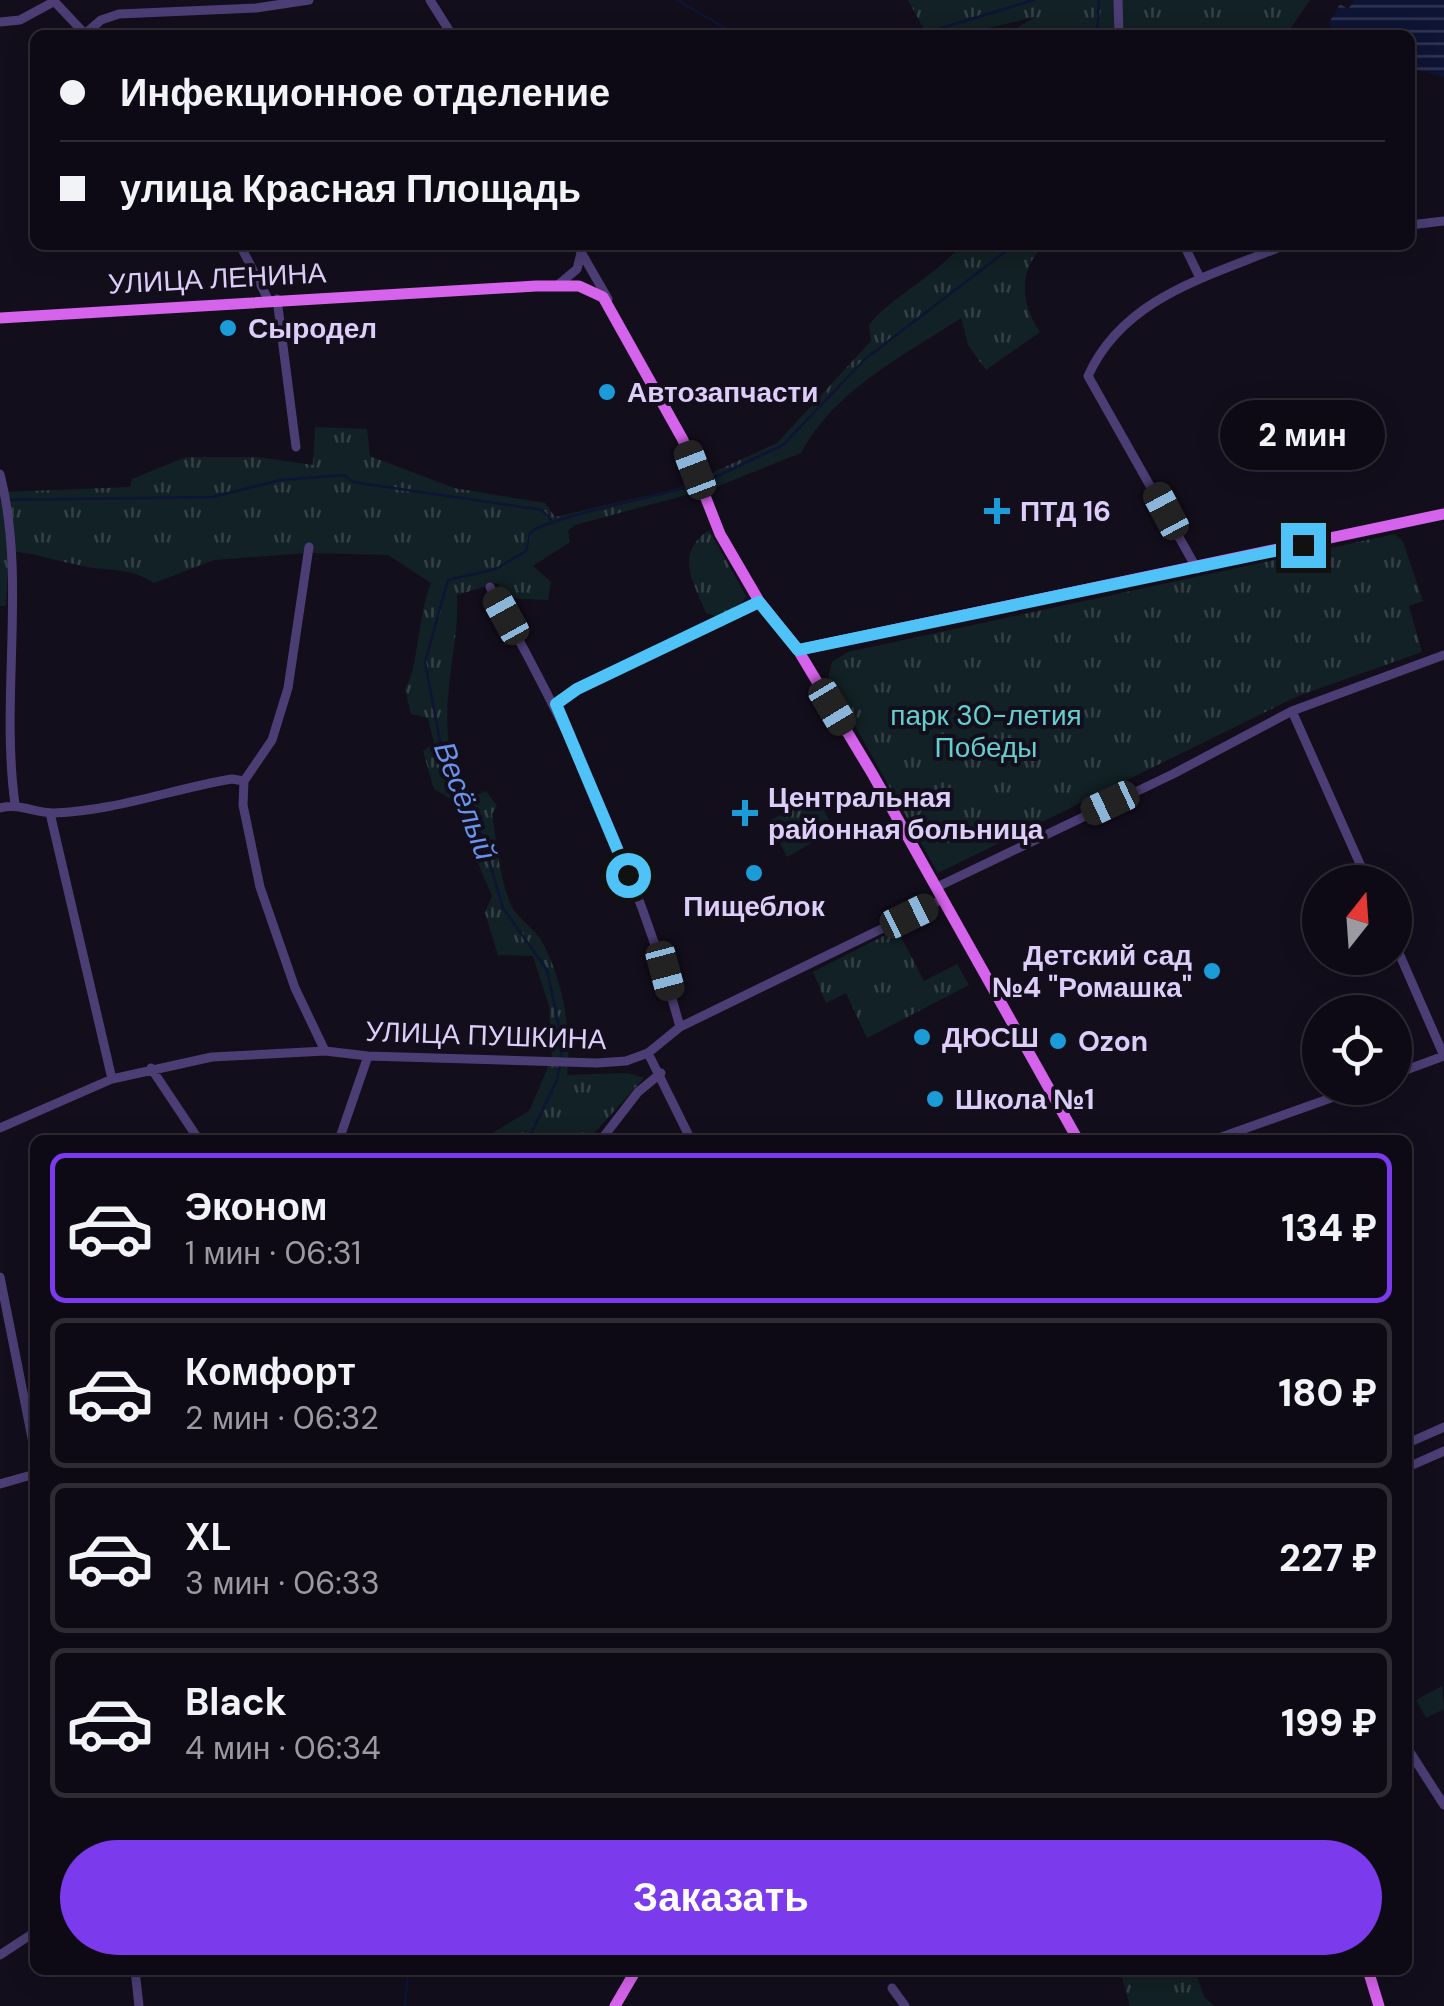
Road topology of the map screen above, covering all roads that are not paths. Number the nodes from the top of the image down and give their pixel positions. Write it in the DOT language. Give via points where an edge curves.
graph roads {
  1 [pos="309,0"];
  2 [pos="430,0"];
  3 [pos="1118,0"];
  4 [pos="54,1"];
  5 [pos="0,22"];
  6 [pos="82,30"];
  7 [pos="90,30"];
  8 [pos="449,30"];
  9 [pos="1119,30"];
  10 [pos="1444,221"];
  11 [pos="1415,224"];
  12 [pos="243,250"];
  13 [pos="579,250"];
  14 [pos="580,250"];
  15 [pos="1186,250"];
  16 [pos="1272,250"];
  17 [pos="1200,278"];
  18 [pos="558,285"];
  19 [pos="272,299"];
  20 [pos="612,305"];
  21 [pos="0,318"];
  22 [pos="296,447"];
  23 [pos="0,474"];
  24 [pos="1444,514"];
  25 [pos="309,547"];
  26 [pos="1197,569"];
  27 [pos="490,587"];
  28 [pos="759,602"];
  29 [pos="798,650"];
  30 [pos="1444,655"];
  31 [pos="556,704"];
  32 [pos="1292,710"];
  33 [pos="244,781"];
  34 [pos="15,804"];
  35 [pos="0,808"];
  36 [pos="50,813"];
  37 [pos="1360,865"];
  38 [pos="940,893"];
  39 [pos="1409,975"];
  40 [pos="680,1027"];
  41 [pos="325,1050"];
  42 [pos="648,1053"];
  43 [pos="368,1056"];
  44 [pos="1444,1056"];
  45 [pos="151,1068"];
  46 [pos="1412,1068"];
  47 [pos="661,1073"];
  48 [pos="112,1079"];
  49 [pos="1311,1105"];
  50 [pos="0,1128"];
  51 [pos="196,1135"];
  52 [pos="342,1135"];
  53 [pos="605,1135"];
  54 [pos="689,1135"];
  55 [pos="1075,1135"];
  56 [pos="1227,1135"];
  57 [pos="0,1277"];
  58 [pos="1444,1427"];
  59 [pos="30,1428"];
  60 [pos="1412,1441"];
  61 [pos="1444,1451"];
  62 [pos="1412,1465"];
  63 [pos="30,1475"];
  64 [pos="0,1484"];
  65 [pos="1412,1756"];
  66 [pos="1444,1805"];
  67 [pos="30,1935"];
  68 [pos="0,1955"];
  69 [pos="136,1975"];
  70 [pos="633,1975"];
  71 [pos="1370,1975"];
  72 [pos="889,1990"];
  73 [pos="139,2006"];
  74 [pos="615,2006"];
  75 [pos="902,2006"];
  76 [pos="1379,2006"];
  1 -- 7 [label="street" via="120,14"];
  2 -- 8 [label="street"];
  3 -- 9 [label="street"];
  4 -- 5 [label="street" via="30,16"];
  4 -- 6 [label="street"];
  10 -- 11 [label="street"];
  12 -- 19 [label="street"];
  13 -- 18 [label="street" via="578,269"];
  14 -- 20 [label="street"];
  15 -- 17 [label="street"];
  16 -- 17 [label="street"];
  17 -- 26 [label="street" via="1126,322 1088,376"];
  18 -- 19 [label="main road, УЛИЦА ЛЕНИНА"];
  18 -- 20 [label="main road, УЛИЦА ЛЕНИНА" via="588,289"];
  19 -- 21 [label="main road, УЛИЦА ЛЕНИНА"];
  19 -- 22 [label="street"];
  20 -- 28 [label="main road"];
  23 -- 34 [label="street" via="8,514 4,702"];
  24 -- 26 [label="main road"];
  25 -- 33 [label="street" via="288,688 272,740"];
  26 -- 29 [label="main road"];
  27 -- 31 [label="street"];
  28 -- 29 [label="main road"];
  28 -- 31 [label="street"];
  29 -- 38 [label="main road"];
  30 -- 32 [label="street, УЛИЦА ПУШКИНА"];
  31 -- 40 [label="street" via="657,943"];
  32 -- 37 [label="street"];
  32 -- 38 [label="street, УЛИЦА ПУШКИНА"];
  33 -- 36 [label="street"];
  33 -- 41 [label="street" via="244,823 260,887"];
  34 -- 35 [label="street"];
  34 -- 36 [label="street"];
  36 -- 48 [label="street"];
  38 -- 40 [label="street, УЛИЦА ПУШКИНА"];
  38 -- 55 [label="main road"];
  39 -- 44 [label="street"];
  40 -- 42 [label="street, УЛИЦА ПУШКИНА"];
  41 -- 43 [label="street, УЛИЦА ПУШКИНА"];
  41 -- 45 [label="street, УЛИЦА ПУШКИНА"];
  42 -- 43 [label="street, УЛИЦА ПУШКИНА" via="626,1061 559,1064"];
  42 -- 47 [label="street"];
  43 -- 52 [label="street"];
  44 -- 46 [label="street"];
  45 -- 48 [label="street, УЛИЦА ПУШКИНА"];
  45 -- 51 [label="street"];
  47 -- 53 [label="street"];
  47 -- 54 [label="street"];
  48 -- 50 [label="street, УЛИЦА ПУШКИНА"];
  49 -- 56 [label="street"];
  57 -- 59 [label="street"];
  58 -- 60 [label="street"];
  61 -- 62 [label="street"];
  63 -- 64 [label="street"];
  65 -- 66 [label="street"];
  67 -- 68 [label="street"];
  69 -- 73 [label="street"];
  70 -- 74 [label="main road"];
  71 -- 76 [label="main road"];
  72 -- 75 [label="street"];
}
